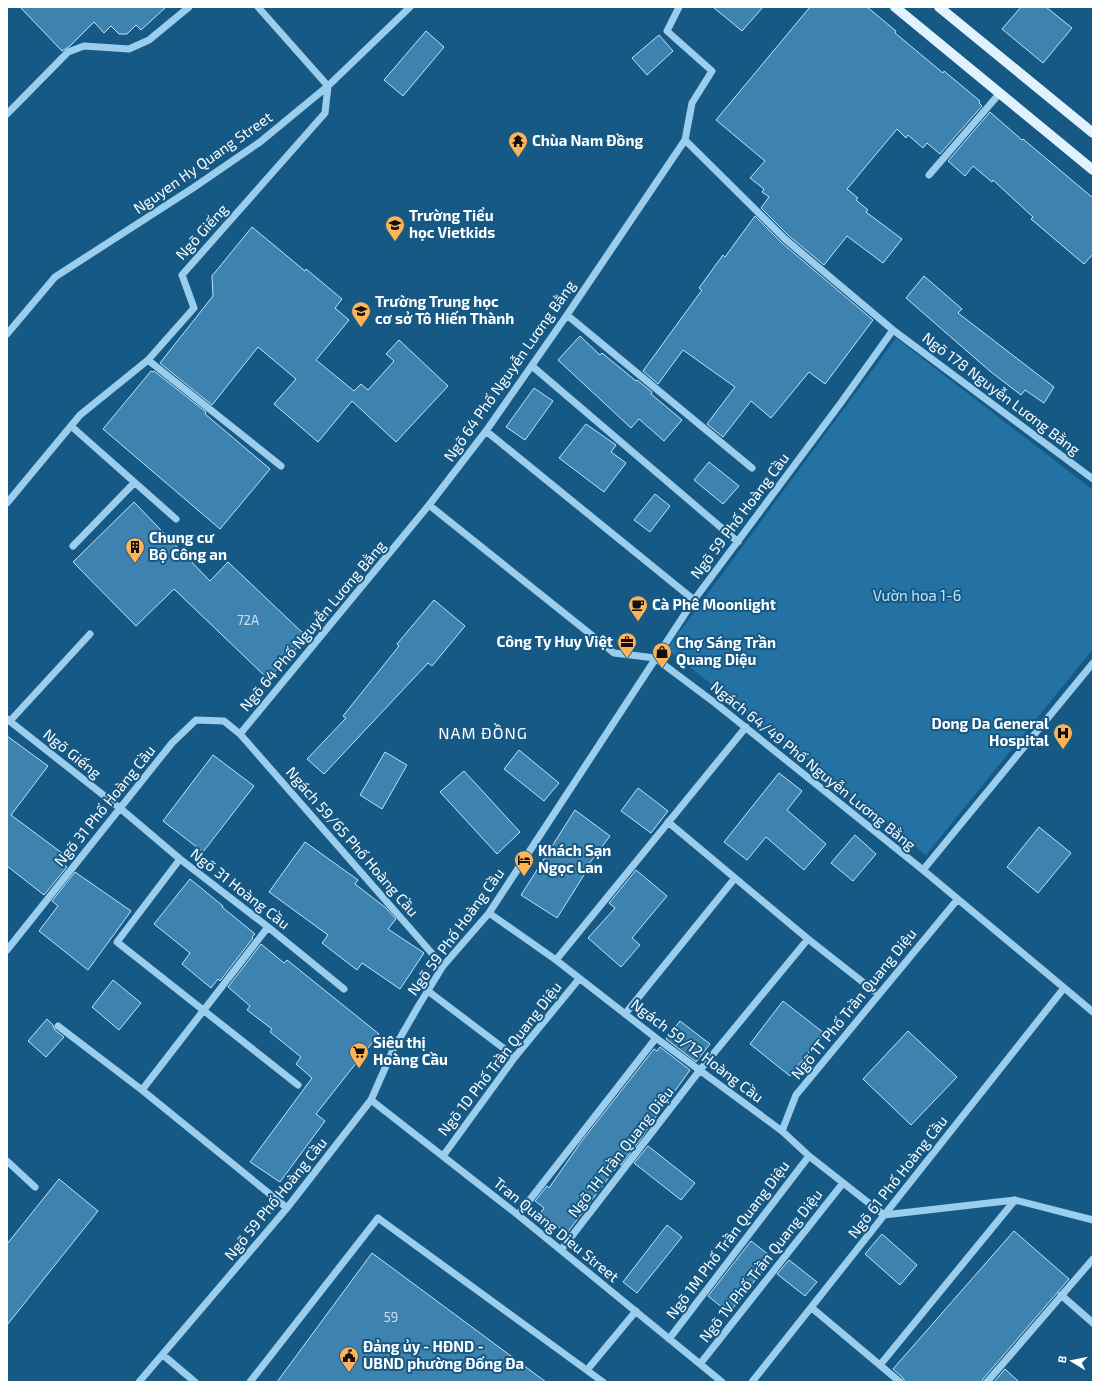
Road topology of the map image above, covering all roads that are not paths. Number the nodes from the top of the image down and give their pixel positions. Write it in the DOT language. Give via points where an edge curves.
graph roads {
  1 [pos="189,7"];
  2 [pos="258,7"];
  3 [pos="410,7"];
  4 [pos="679,7"];
  5 [pos="895,7"];
  6 [pos="939,7"];
  7 [pos="328,86"];
  8 [pos="1000,93"];
  9 [pos="7,114"];
  10 [pos="1093,133"];
  11 [pos="685,140"];
  12 [pos="1093,170"];
  13 [pos="929,175"];
  14 [pos="568,315"];
  15 [pos="893,330"];
  16 [pos="7,334"];
  17 [pos="148,360"];
  18 [pos="532,366"];
  19 [pos="71,426"];
  20 [pos="486,431"];
  21 [pos="282,466"];
  22 [pos="752,468"];
  23 [pos="1093,478"];
  24 [pos="134,483"];
  25 [pos="7,503"];
  26 [pos="429,505"];
  27 [pos="176,519"];
  28 [pos="738,542"];
  29 [pos="73,546"];
  30 [pos="694,600"];
  31 [pos="90,634"];
  32 [pos="654,658"];
  33 [pos="1093,663"];
  34 [pos="8,720"];
  35 [pos="746,727"];
  36 [pos="240,734"];
  37 [pos="120,809"];
  38 [pos="668,822"];
  39 [pos="180,858"];
  40 [pos="923,870"];
  41 [pos="735,878"];
  42 [pos="957,900"];
  43 [pos="490,913"];
  44 [pos="268,927"];
  45 [pos="808,939"];
  46 [pos="7,950"];
  47 [pos="556,960"];
  48 [pos="443,966"];
  49 [pos="579,979"];
  50 [pos="1064,988"];
  51 [pos="344,989"];
  52 [pos="428,991"];
  53 [pos="878,994"];
  54 [pos="203,1010"];
  55 [pos="1093,1012"];
  56 [pos="625,1014"];
  57 [pos="58,1026"];
  58 [pos="656,1038"];
  59 [pos="515,1056"];
  60 [pos="700,1070"];
  61 [pos="298,1085"];
  62 [pos="142,1090"];
  63 [pos="371,1100"];
  64 [pos="782,1132"];
  65 [pos="442,1156"];
  66 [pos="809,1156"];
  67 [pos="7,1161"];
  68 [pos="843,1183"];
  69 [pos="35,1187"];
  70 [pos="1015,1200"];
  71 [pos="287,1208"];
  72 [pos="518,1215"];
  73 [pos="884,1215"];
  74 [pos="1093,1220"];
  75 [pos="561,1250"];
  76 [pos="1093,1259"];
  77 [pos="1061,1296"];
  78 [pos="812,1308"];
  79 [pos="636,1312"];
  80 [pos="1093,1323"];
  81 [pos="669,1339"];
  82 [pos="163,1355"];
  83 [pos="700,1364"];
  84 [pos="880,1365"];
  85 [pos="587,1370"];
  86 [pos="139,1382"];
  87 [pos="195,1382"];
  88 [pos="250,1382"];
  89 [pos="603,1382"];
  90 [pos="722,1382"];
  91 [pos="752,1382"];
  92 [pos="900,1382"];
  93 [pos="987,1382"];
  1 -- 9 [label="street" via="149,40 129,49 84,46 68,52"];
  2 -- 7 [label="street"];
  3 -- 7 [label="street, Nguyen Hy Quang Street"];
  4 -- 11 [label="street, Ngõ 64 Phố Nguyễn Lương Bằng" via="667,31 712,71 692,103"];
  5 -- 8 [label="main road"];
  6 -- 10 [label="main road"];
  7 -- 16 [label="street, Nguyen Hy Quang Street" via="260,142 55,277"];
  7 -- 17 [label="street, Ngõ Giếng" via="325,113 182,275 194,308"];
  8 -- 12 [label="main road"];
  8 -- 13 [label="street"];
  11 -- 14 [label="street, Ngõ 64 Phố Nguyễn Lương Bằng"];
  11 -- 15 [label="street, Ngõ 178 Nguyễn Lương Bằng" via="785,239"];
  14 -- 18 [label="street, Ngõ 64 Phố Nguyễn Lương Bằng"];
  14 -- 22 [label="street"];
  15 -- 23 [label="street, Ngõ 178 Nguyễn Lương Bằng"];
  15 -- 28 [label="street, Ngõ 59 Phố Hoàng Cầu"];
  17 -- 19 [label="street, Ngõ Giếng" via="80,415"];
  17 -- 21 [label="street"];
  18 -- 20 [label="street, Ngõ 64 Phố Nguyễn Lương Bằng"];
  18 -- 28 [label="street"];
  19 -- 24 [label="street"];
  19 -- 25 [label="street, Ngõ Giếng"];
  20 -- 26 [label="street, Ngõ 64 Phố Nguyễn Lương Bằng"];
  20 -- 30 [label="street"];
  24 -- 27 [label="street"];
  24 -- 29 [label="street"];
  26 -- 32 [label="street, Ngách 64/49 Phố Nguyễn Lương Bằng" via="614,653"];
  26 -- 36 [label="street, Ngõ 64 Phố Nguyễn Lương Bằng"];
  28 -- 30 [label="street, Ngõ 59 Phố Hoàng Cầu"];
  30 -- 32 [label="street, Ngõ 59 Phố Hoàng Cầu"];
  31 -- 34 [label="street"];
  32 -- 35 [label="street, Ngách 64/49 Phố Nguyễn Lương Bằng"];
  32 -- 43 [label="street, Ngõ 59 Phố Hoàng Cầu"];
  33 -- 40 [label="street"];
  34 -- 37 [label="street, Ngõ Giếng"];
  35 -- 38 [label="street, Ngõ 1D Phố Trần Quang Diệu"];
  35 -- 40 [label="street, Ngách 64/49 Phố Nguyễn Lương Bằng"];
  36 -- 37 [label="street, Ngõ 31 Phố Hoàng Cầu" via="224,721 196,720 172,743"];
  36 -- 48 [label="street, Ngách 59/65 Phố Hoàng Cầu"];
  37 -- 39 [label="street, Ngõ 31 Hoàng Cầu"];
  37 -- 46 [label="street, Ngõ 31 Phố Hoàng Cầu"];
  38 -- 41 [label="street"];
  38 -- 47 [label="street, Ngõ 1D Phố Trần Quang Diệu"];
  39 -- 44 [label="street, Ngõ 31 Hoàng Cầu"];
  39 -- 54 [label="street" via="117,942"];
  40 -- 42 [label="street, Ngách 64/49 Phố Nguyễn Lương Bằng"];
  41 -- 45 [label="street"];
  41 -- 56 [label="street"];
  42 -- 50 [label="street, Ngách 64/49 Phố Nguyễn Lương Bằng"];
  42 -- 53 [label="street, Ngõ 1T Phố Trần Quang Diệu"];
  43 -- 47 [label="street, Ngách 59/12 Hoàng Cầu"];
  43 -- 48 [label="street, Ngõ 59 Phố Hoàng Cầu"];
  44 -- 51 [label="street, Ngõ 31 Hoàng Cầu"];
  44 -- 54 [label="street"];
  45 -- 53 [label="street"];
  45 -- 60 [label="street, Ngõ 1H Trần Quang Diệu"];
  47 -- 49 [label="street, Ngách 59/12 Hoàng Cầu"];
  48 -- 52 [label="street, Ngõ 59 Phố Hoàng Cầu"];
  49 -- 56 [label="street, Ngách 59/12 Hoàng Cầu"];
  49 -- 59 [label="street, Ngõ 1D Phố Trần Quang Diệu"];
  50 -- 55 [label="street, Ngách 64/49 Phố Nguyễn Lương Bằng"];
  50 -- 73 [label="street, Ngõ 61 Phố Hoàng Cầu"];
  52 -- 59 [label="street"];
  52 -- 63 [label="street, Ngõ 59 Phố Hoàng Cầu" via="393,1050"];
  53 -- 64 [label="street, Ngõ 1T Phố Trần Quang Diệu" via="796,1095"];
  54 -- 61 [label="street"];
  54 -- 62 [label="street"];
  56 -- 58 [label="street, Ngách 59/12 Hoàng Cầu"];
  57 -- 62 [label="street"];
  58 -- 60 [label="street, Ngách 59/12 Hoàng Cầu"];
  58 -- 72 [label="street"];
  59 -- 65 [label="street, Ngõ 1D Phố Trần Quang Diệu"];
  60 -- 64 [label="street, Ngách 59/12 Hoàng Cầu"];
  60 -- 75 [label="street, Ngõ 1H Trần Quang Diệu"];
  62 -- 71 [label="street"];
  63 -- 65 [label="street, Tran Quang Dieu Street"];
  63 -- 71 [label="street, Ngõ 59 Phố Hoàng Cầu"];
  64 -- 66 [label="street, Ngách 59/12 Hoàng Cầu"];
  65 -- 72 [label="street, Tran Quang Dieu Street"];
  66 -- 68 [label="street, Ngách 59/12 Hoàng Cầu"];
  66 -- 81 [label="street, Ngõ 1M Phố Trần Quang Diệu"];
  67 -- 69 [label="street"];
  68 -- 73 [label="street, Ngách 59/12 Hoàng Cầu"];
  68 -- 83 [label="street, Ngõ 1V Phố Trần Quang Diệu"];
  70 -- 73 [label="street"];
  70 -- 74 [label="street"];
  70 -- 84 [label="street"];
  71 -- 82 [label="street, Ngõ 59 Phố Hoàng Cầu"];
  72 -- 75 [label="street, Tran Quang Dieu Street"];
  73 -- 78 [label="street, Ngõ 61 Phố Hoàng Cầu"];
  75 -- 79 [label="street, Tran Quang Dieu Street"];
  76 -- 77 [label="street"];
  77 -- 80 [label="street"];
  77 -- 93 [label="street"];
  78 -- 84 [label="street"];
  78 -- 91 [label="street, Ngõ 61 Phố Hoàng Cầu"];
  79 -- 81 [label="street, Tran Quang Dieu Street"];
  79 -- 85 [label="street"];
  81 -- 83 [label="street, Tran Quang Dieu Street"];
  82 -- 86 [label="street, Ngõ 59 Phố Hoàng Cầu"];
  82 -- 87 [label="street"];
  83 -- 90 [label="street, Tran Quang Dieu Street"];
  84 -- 92 [label="street"];
  85 -- 88 [label="street" via="378,1218"];
  85 -- 89 [label="street"];
}
